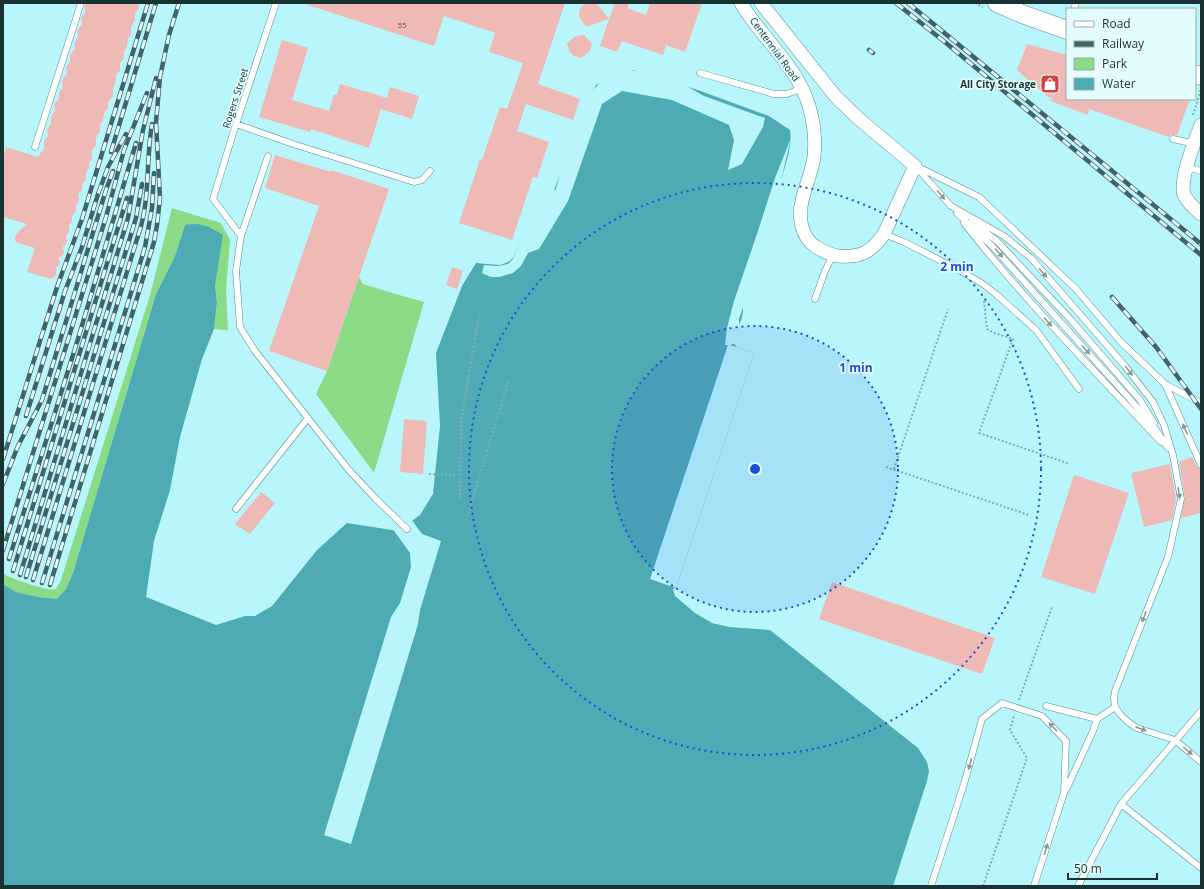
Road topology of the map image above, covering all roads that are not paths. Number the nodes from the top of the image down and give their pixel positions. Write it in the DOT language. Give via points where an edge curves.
graph roads {
  1 [pos="81,3"];
  2 [pos="276,3"];
  3 [pos="741,3"];
  4 [pos="760,3"];
  5 [pos="997,3"];
  6 [pos="1018,9"];
  7 [pos="1066,30"];
  8 [pos="700,72"];
  9 [pos="803,88"];
  10 [pos="236,124"];
  11 [pos="1201,125"];
  12 [pos="1173,139"];
  13 [pos="1194,144"];
  14 [pos="35,146"];
  15 [pos="268,156"];
  16 [pos="915,166"];
  17 [pos="1187,166"];
  18 [pos="430,171"];
  19 [pos="1201,171"];
  20 [pos="951,206"];
  21 [pos="1201,214"];
  22 [pos="884,234"];
  23 [pos="241,236"];
  24 [pos="833,255"];
  25 [pos="815,299"];
  26 [pos="1165,384"];
  27 [pos="1079,390"];
  28 [pos="1201,403"];
  29 [pos="308,418"];
  30 [pos="1156,430"];
  31 [pos="1173,455"];
  32 [pos="1201,465"];
  33 [pos="236,509"];
  34 [pos="407,528"];
  35 [pos="1046,706"];
  36 [pos="1115,707"];
  37 [pos="1201,711"];
  38 [pos="1097,719"];
  39 [pos="1175,740"];
  40 [pos="1201,762"];
  41 [pos="1064,793"];
  42 [pos="1121,804"];
  43 [pos="1201,868"];
  44 [pos="931,886"];
  45 [pos="1034,886"];
  46 [pos="1078,886"];
  1 -- 14 [label="lane"];
  2 -- 10 [label="lane, Rogers Street"];
  3 -- 9 [label="street, Centennial Road"];
  4 -- 16 [label="street" via="836,97 859,120"];
  5 -- 6 [label="main road"];
  6 -- 7 [label="main road"];
  8 -- 9 [label="lane" via="774,94 787,94"];
  9 -- 24 [label="street, Centennial Road" via="814,124 815,138 814,159 802,201 801,223 805,235 813,245"];
  10 -- 18 [label="lane" via="414,182 422,180"];
  10 -- 23 [label="lane, Rogers Street" via="213,199"];
  11 -- 13 [label="street"];
  12 -- 13 [label="lane"];
  13 -- 17 [label="street"];
  15 -- 23 [label="lane"];
  16 -- 20 [label="lane, one-way"];
  16 -- 22 [label="street, Centennial Road"];
  16 -- 26 [label="lane" via="979,197 1076,289 1122,342"];
  17 -- 19 [label="lane"];
  17 -- 21 [label="street" via="1183,189 1187,201"];
  20 -- 30 [label="lane, one-way" via="993,247"];
  20 -- 30 [label="lane" via="997,240 1072,321 1140,400 1154,421"];
  20 -- 31 [label="lane, one-way" via="1019,291"];
  20 -- 31 [label="lane, one-way" via="1004,236 1031,258 1153,402 1164,425"];
  22 -- 24 [label="street, Centennial Road" via="868,252 847,256"];
  22 -- 27 [label="lane" via="959,270 997,295 1036,330"];
  23 -- 29 [label="lane" via="236,271 240,327 255,351"];
  24 -- 25 [label="lane"];
  26 -- 28 [label="lane"];
  32 -- 26 [label="lane, one-way"];
  29 -- 33 [label="lane"];
  29 -- 34 [label="lane" via="348,470"];
  30 -- 31 [label="lane"];
  31 -- 36 [label="lane, one-way" via="1181,499 1168,557 1115,691"];
  35 -- 38 [label="lane"];
  36 -- 38 [label="lane"];
  36 -- 39 [label="lane, one-way" via="1137,728"];
  37 -- 39 [label="lane"];
  38 -- 41 [label="lane"];
  39 -- 40 [label="lane, one-way"];
  39 -- 42 [label="lane"];
  41 -- 44 [label="lane, one-way" via="1066,741 1042,716 1002,703 982,719"];
  45 -- 41 [label="lane, one-way"];
  42 -- 43 [label="lane"];
  42 -- 46 [label="lane"];
}
